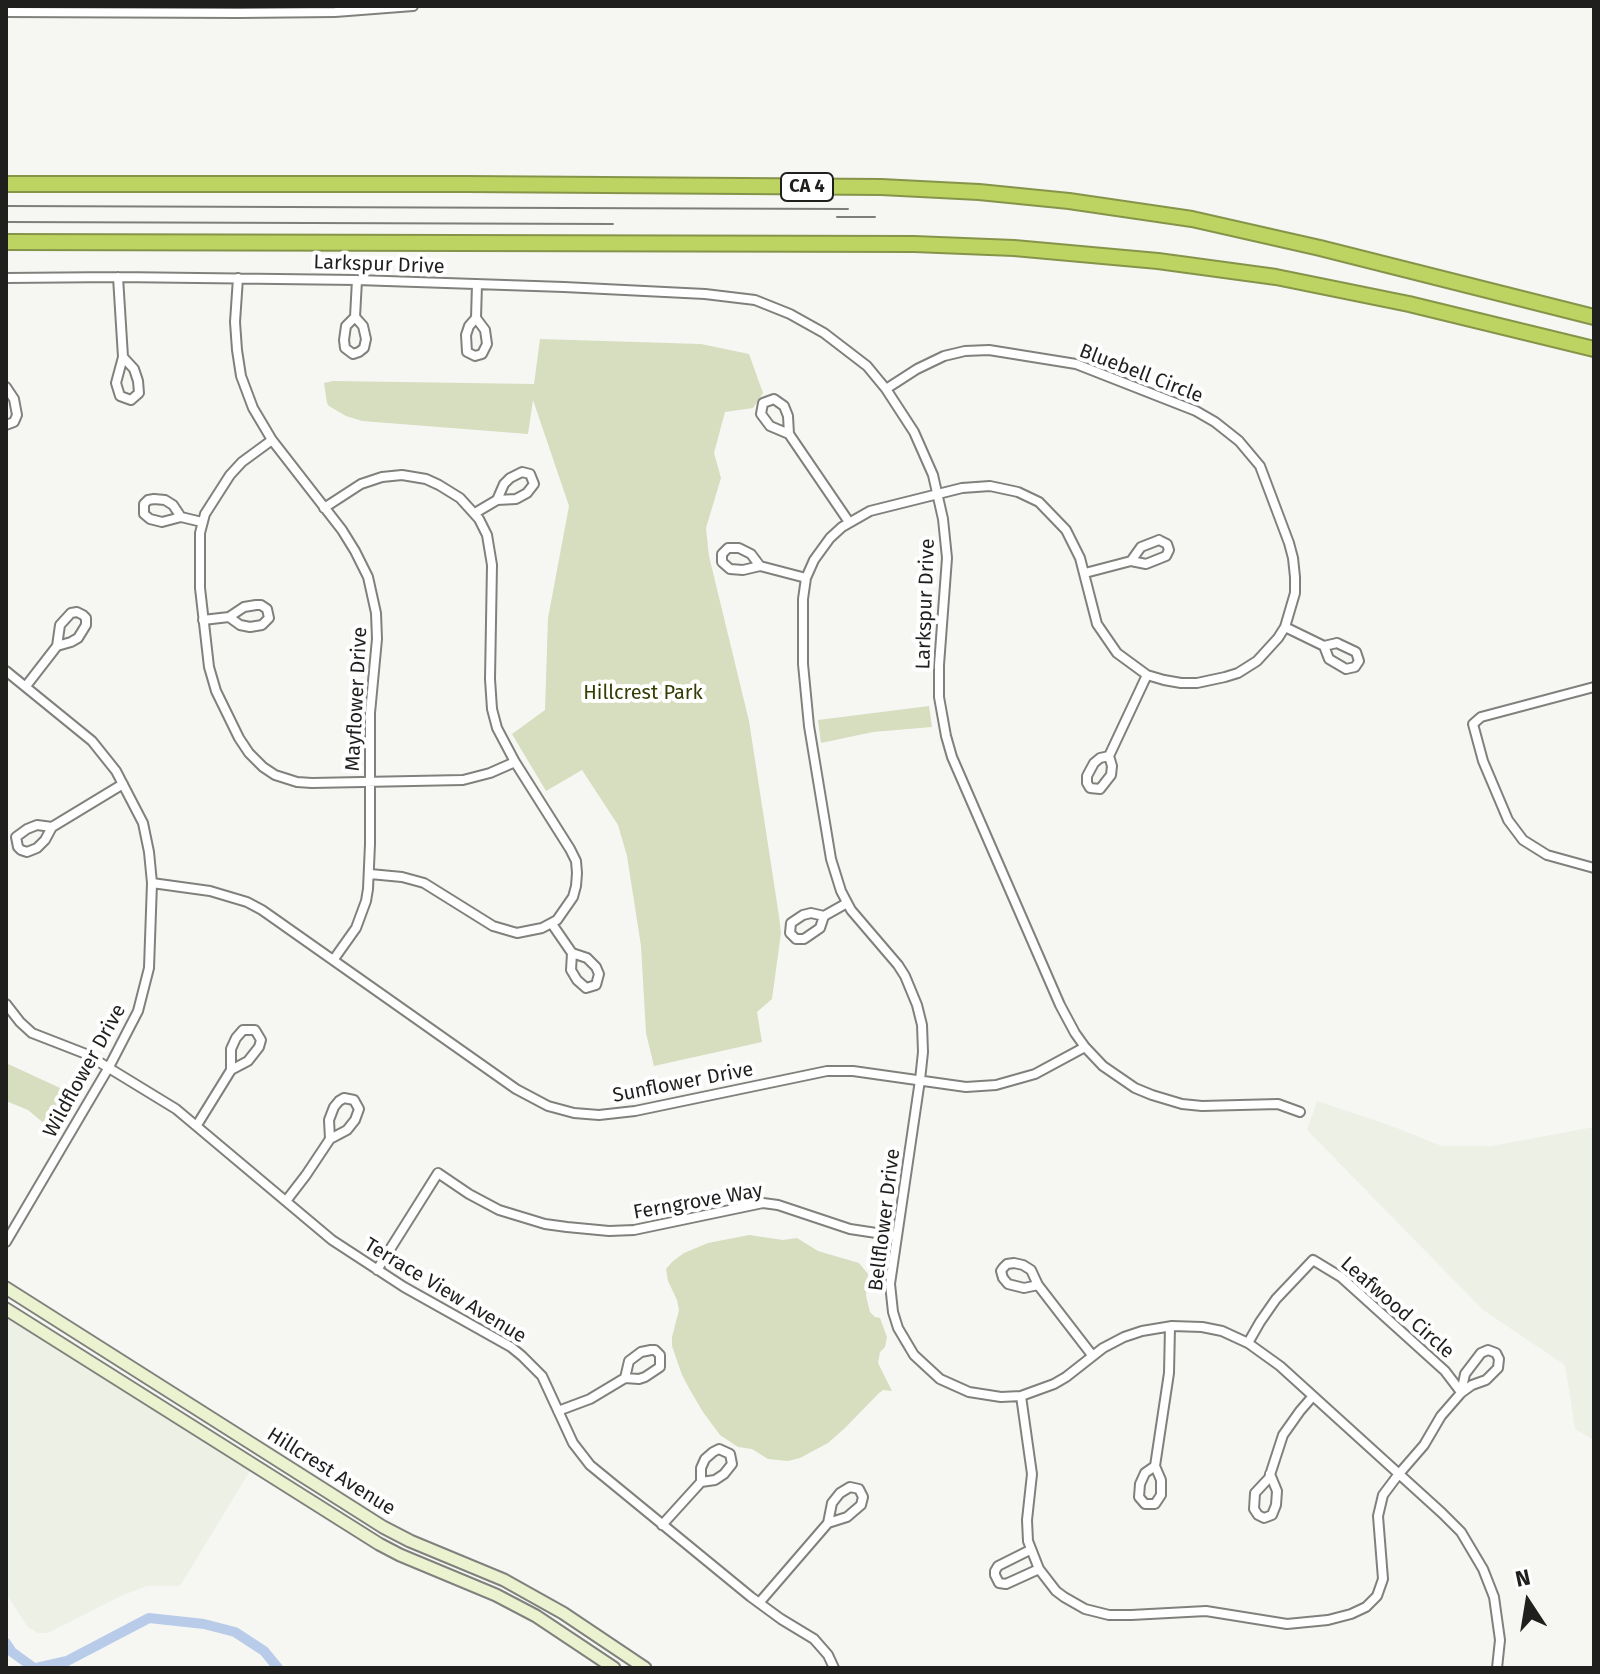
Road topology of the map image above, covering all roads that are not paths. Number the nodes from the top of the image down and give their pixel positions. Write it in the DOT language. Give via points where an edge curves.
graph roads {
  1 [pos="413,6"];
  2 [pos="6,12"];
  3 [pos="6,184"];
  4 [pos="6,242"];
  5 [pos="118,277"];
  6 [pos="6,278"];
  7 [pos="238,278"];
  8 [pos="357,280"];
  9 [pos="477,284"];
  10 [pos="355,317"];
  11 [pos="1594,317"];
  12 [pos="476,318"];
  13 [pos="1594,349"];
  14 [pos="123,357"];
  15 [pos="6,387"];
  16 [pos="886,389"];
  17 [pos="6,425"];
  18 [pos="789,434"];
  19 [pos="272,440"];
  20 [pos="938,493"];
  21 [pos="497,500"];
  22 [pos="324,508"];
  23 [pos="475,513"];
  24 [pos="181,517"];
  25 [pos="202,522"];
  26 [pos="849,522"];
  27 [pos="1131,561"];
  28 [pos="760,566"];
  29 [pos="1085,573"];
  30 [pos="806,578"];
  31 [pos="229,617"];
  32 [pos="203,620"];
  33 [pos="1285,627"];
  34 [pos="57,646"];
  35 [pos="1324,646"];
  36 [pos="6,671"];
  37 [pos="1147,675"];
  38 [pos="26,686"];
  39 [pos="1594,687"];
  40 [pos="1109,756"];
  41 [pos="515,762"];
  42 [pos="369,781"];
  43 [pos="123,784"];
  44 [pos="52,827"];
  45 [pos="1594,868"];
  46 [pos="370,874"];
  47 [pos="152,883"];
  48 [pos="847,903"];
  49 [pos="824,916"];
  50 [pos="552,924"];
  51 [pos="572,953"];
  52 [pos="334,959"];
  53 [pos="6,1004"];
  54 [pos="1085,1047"];
  55 [pos="109,1067"];
  56 [pos="231,1070"];
  57 [pos="920,1080"];
  58 [pos="1300,1112"];
  59 [pos="197,1125"];
  60 [pos="330,1139"];
  61 [pos="286,1201"];
  62 [pos="896,1236"];
  63 [pos="6,1242"];
  64 [pos="377,1270"];
  65 [pos="1038,1285"];
  66 [pos="6,1288"];
  67 [pos="6,1309"];
  68 [pos="1170,1327"];
  69 [pos="1248,1343"];
  70 [pos="1092,1355"];
  71 [pos="625,1378"];
  72 [pos="1461,1393"];
  73 [pos="1021,1396"];
  74 [pos="1313,1396"];
  75 [pos="558,1411"];
  76 [pos="245,1460"];
  77 [pos="1155,1466"];
  78 [pos="1270,1474"];
  79 [pos="1398,1475"];
  80 [pos="306,1478"];
  81 [pos="701,1482"];
  82 [pos="828,1523"];
  83 [pos="662,1525"];
  84 [pos="1030,1550"];
  85 [pos="1039,1569"];
  86 [pos="759,1603"];
  87 [pos="614,1668"];
  88 [pos="645,1668"];
  89 [pos="834,1668"];
  90 [pos="1497,1668"];
  1 -- 2 [label="street" via="335,12"];
  3 -- 11 [label="highway, CA 4" via="881,187 979,192 1192,219"];
  4 -- 13 [label="highway" via="1014,248 1276,277"];
  5 -- 6 [label="street, Larkspur Drive"];
  5 -- 7 [label="street, Larkspur Drive"];
  5 -- 14 [label="street"];
  7 -- 8 [label="street, Larkspur Drive"];
  7 -- 19 [label="street, Mayflower Drive" via="235,325 241,376"];
  8 -- 9 [label="street, Larkspur Drive"];
  8 -- 10 [label="street"];
  9 -- 12 [label="street"];
  9 -- 16 [label="street, Larkspur Drive" via="755,300 824,333 867,366"];
  14 -- 14 [label="street" via="117,388 122,399 131,400 139,393 138,379"];
  15 -- 17 [label="street" via="17,415"];
  16 -- 20 [label="street, Larkspur Drive" via="923,450"];
  16 -- 33 [label="street, Bluebell Circle" via="944,356 989,350 1076,364 1210,419 1260,466 1284,527 1295,577"];
  18 -- 18 [label="street" via="784,406 774,399 763,403 761,414 770,426"];
  18 -- 26 [label="street"];
  19 -- 22 [label="street, Mayflower Drive"];
  19 -- 25 [label="street" via="230,475"];
  20 -- 26 [label="street, Bellflower Drive"];
  20 -- 29 [label="street, Bluebell Circle" via="990,486 1029,496 1066,530"];
  20 -- 54 [label="street, Larkspur Drive" via="947,558 939,697 948,746 1060,1005"];
  21 -- 21 [label="street" via="527,493 534,484 530,474 510,478"];
  21 -- 23 [label="street"];
  22 -- 23 [label="street" via="361,484 402,475 439,485"];
  22 -- 42 [label="street, Mayflower Drive" via="355,551 375,603"];
  23 -- 41 [label="street" via="487,535 492,565 492,709"];
  24 -- 25 [label="street"];
  25 -- 32 [label="street"];
  26 -- 30 [label="street, Bellflower Drive" via="821,549"];
  27 -- 29 [label="street"];
  28 -- 30 [label="street"];
  29 -- 37 [label="street, Bluebell Circle" via="1097,624 1117,653"];
  30 -- 48 [label="street, Bellflower Drive" via="802,623 807,715 831,859"];
  31 -- 32 [label="street"];
  32 -- 42 [label="street" via="213,681 254,760 297,782"];
  33 -- 35 [label="street"];
  33 -- 37 [label="street, Bluebell Circle" via="1257,661 1238,673 1197,683"];
  34 -- 38 [label="street"];
  36 -- 38 [label="street, Wildflower Drive"];
  37 -- 40 [label="street"];
  38 -- 43 [label="street, Wildflower Drive" via="99,749"];
  39 -- 45 [label="street" via="1481,717 1473,724 1508,820 1523,840 1547,855"];
  41 -- 42 [label="street" via="463,780"];
  41 -- 50 [label="street" via="576,861 573,897"];
  42 -- 46 [label="street, Mayflower Drive"];
  43 -- 44 [label="street"];
  43 -- 47 [label="street, Wildflower Drive" via="143,823"];
  46 -- 50 [label="street" via="424,883 507,932"];
  46 -- 52 [label="street, Mayflower Drive" via="361,917"];
  47 -- 52 [label="street, Sunflower Drive" via="197,888 249,903"];
  47 -- 55 [label="street, Wildflower Drive" via="142,1000"];
  48 -- 49 [label="street"];
  48 -- 57 [label="street, Bellflower Drive" via="898,965 914,996 922,1025"];
  50 -- 51 [label="street"];
  52 -- 57 [label="street, Sunflower Drive" via="516,1089 574,1113 635,1111 827,1071"];
  53 -- 55 [label="street, Terrace View Avenue" via="32,1033"];
  54 -- 57 [label="street, Sunflower Drive" via="1035,1074 999,1084 966,1087"];
  54 -- 58 [label="street, Larkspur Drive" via="1120,1079 1162,1098 1202,1106 1278,1104"];
  55 -- 59 [label="street, Terrace View Avenue"];
  55 -- 63 [label="street, Wildflower Drive"];
  56 -- 56 [label="street" via="259,1047 255,1030 243,1030 236,1038"];
  56 -- 59 [label="street"];
  57 -- 62 [label="street, Bellflower Drive"];
  59 -- 61 [label="street, Terrace View Avenue"];
  60 -- 60 [label="street" via="355,1120 359,1109 354,1100 344,1098 334,1107"];
  60 -- 61 [label="street"];
  61 -- 64 [label="street, Terrace View Avenue"];
  62 -- 64 [label="street, Ferngrove Way" via="763,1203 634,1230 554,1225 499,1210 438,1173"];
  62 -- 73 [label="street, Bellflower Drive" via="890,1284 893,1312 914,1355 960,1389"];
  64 -- 75 [label="street, Terrace View Avenue" via="522,1356 542,1376"];
  65 -- 70 [label="street"];
  66 -- 80 [label="main road, Hillcrest Avenue"];
  67 -- 76 [label="main road, Hillcrest Avenue"];
  68 -- 69 [label="street, Bellflower Drive" via="1212,1329"];
  68 -- 70 [label="street, Bellflower Drive" via="1124,1337"];
  68 -- 77 [label="street"];
  69 -- 72 [label="street, Leafwood Circle" via="1276,1299 1313,1260 1341,1277 1445,1371"];
  69 -- 74 [label="street, Bellflower Drive"];
  70 -- 73 [label="street, Bellflower Drive" via="1054,1384"];
  71 -- 71 [label="street" via="652,1373 660,1367 660,1355 647,1350 634,1357"];
  71 -- 75 [label="street"];
  72 -- 72 [label="street" via="1465,1374 1481,1353 1496,1353 1499,1366 1489,1378"];
  72 -- 79 [label="street"];
  73 -- 84 [label="street" via="1032,1474"];
  74 -- 78 [label="street" via="1283,1435"];
  74 -- 79 [label="street, Bellflower Drive"];
  75 -- 83 [label="street, Terrace View Avenue" via="590,1465"];
  76 -- 80 [label="main road" via="261,1458"];
  76 -- 87 [label="main road, Hillcrest Avenue" via="379,1544 536,1616"];
  78 -- 78 [label="street" via="1255,1494 1255,1513 1264,1518 1276,1505"];
  79 -- 85 [label="street" via="1379,1509 1380,1591 1366,1607 1341,1617 1287,1624 1206,1611 1109,1615 1064,1597"];
  79 -- 90 [label="street, Bellflower Drive" via="1454,1524 1483,1569 1499,1625"];
  80 -- 88 [label="main road, Hillcrest Avenue" via="397,1535 504,1580 563,1613"];
  81 -- 81 [label="street" via="724,1474 732,1464 730,1454 722,1449 713,1452 702,1464"];
  81 -- 83 [label="street"];
  82 -- 82 [label="street" via="861,1505 859,1489 840,1493"];
  82 -- 86 [label="street"];
  83 -- 86 [label="street, Terrace View Avenue"];
  84 -- 85 [label="street"];
  84 -- 85 [label="street" via="998,1566 995,1575 1006,1584"];
  86 -- 89 [label="street, Terrace View Avenue" via="814,1639"];
}
